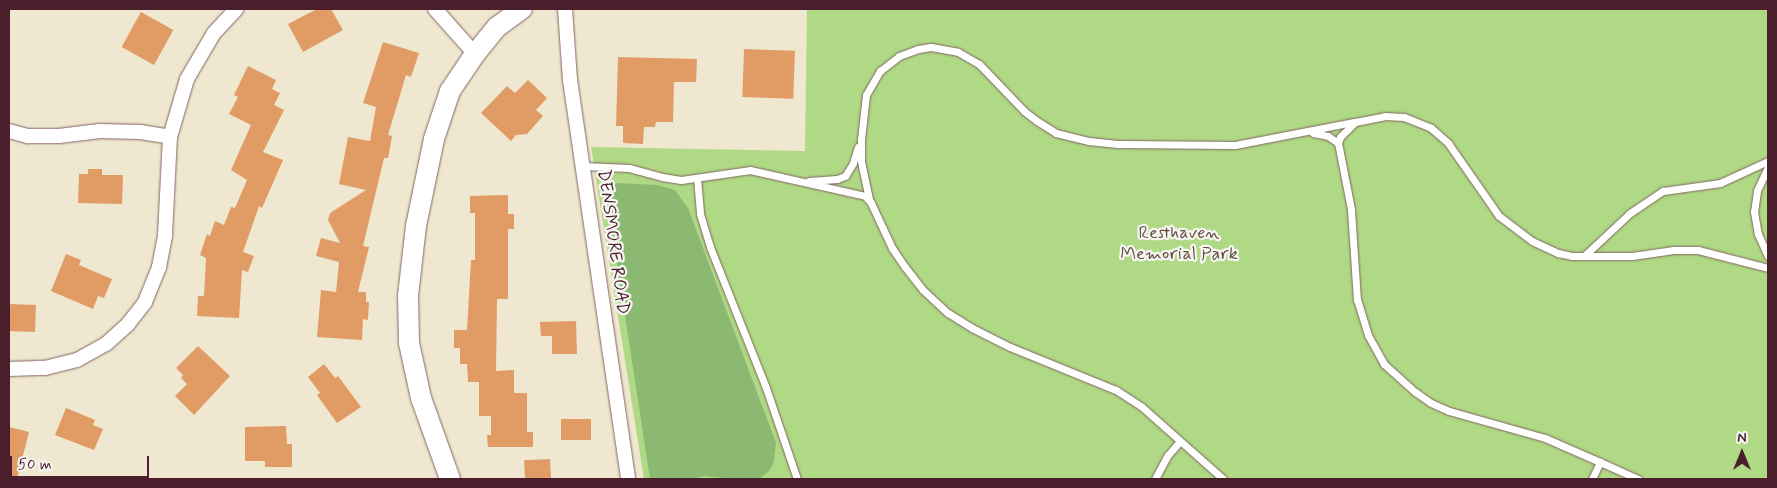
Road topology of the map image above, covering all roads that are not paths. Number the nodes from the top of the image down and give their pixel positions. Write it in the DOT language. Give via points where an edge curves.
graph roads {
  1 [pos="236,9"];
  2 [pos="435,9"];
  3 [pos="522,9"];
  4 [pos="565,9"];
  5 [pos="474,54"];
  6 [pos="1355,122"];
  7 [pos="9,131"];
  8 [pos="1305,132"];
  9 [pos="170,137"];
  10 [pos="861,139"];
  11 [pos="1338,143"];
  12 [pos="1768,161"];
  13 [pos="583,166"];
  14 [pos="1768,167"];
  15 [pos="697,178"];
  16 [pos="801,182"];
  17 [pos="869,199"];
  18 [pos="1584,256"];
  19 [pos="1768,256"];
  20 [pos="1768,268"];
  21 [pos="9,369"];
  22 [pos="1180,441"];
  23 [pos="1600,462"];
  24 [pos="450,479"];
  25 [pos="628,479"];
  26 [pos="797,479"];
  27 [pos="1155,479"];
  28 [pos="1223,479"];
  29 [pos="1592,479"];
  30 [pos="1638,479"];
  1 -- 9 [label="street" via="214,33 187,79"];
  2 -- 5 [label="street"];
  3 -- 5 [label="street" via="497,27"];
  4 -- 13 [label="street, DENSMORE ROAD" via="568,58"];
  5 -- 24 [label="street" via="450,91 434,139 416,226 408,296 409,342 421,398"];
  6 -- 8 [label="lane"];
  6 -- 11 [label="lane" via="1343,131"];
  6 -- 18 [label="lane" via="1395,116 1430,128 1448,143 1499,216 1511,227 1558,253"];
  7 -- 9 [label="street" via="28,136 100,131"];
  8 -- 10 [label="lane" via="1218,146 1120,144 1072,138 1056,133 1024,112 979,64 958,52 931,47 899,56 876,76 866,95"];
  8 -- 11 [label="lane" via="1328,136"];
  9 -- 21 [label="street" via="165,235 160,267 145,302 128,324 106,344 76,360 45,368"];
  10 -- 16 [label="lane" via="845,176"];
  10 -- 17 [label="lane" via="863,176"];
  11 -- 23 [label="lane" via="1351,209 1357,300 1368,336 1384,364 1431,403 1545,438"];
  12 -- 18 [label="lane" via="1720,182 1663,191 1630,213"];
  13 -- 15 [label="lane" via="629,168 672,179"];
  13 -- 25 [label="street, DENSMORE ROAD"];
  14 -- 19 [label="lane" via="1757,190 1754,212 1758,234"];
  15 -- 16 [label="lane" via="750,170"];
  15 -- 26 [label="lane" via="700,214 710,247 766,385"];
  16 -- 17 [label="lane"];
  17 -- 22 [label="lane" via="905,268 948,313 1010,347 1116,390 1142,407"];
  18 -- 20 [label="lane" via="1632,256 1698,250"];
  22 -- 27 [label="lane"];
  22 -- 28 [label="lane"];
  23 -- 29 [label="lane"];
  23 -- 30 [label="lane"];
}
